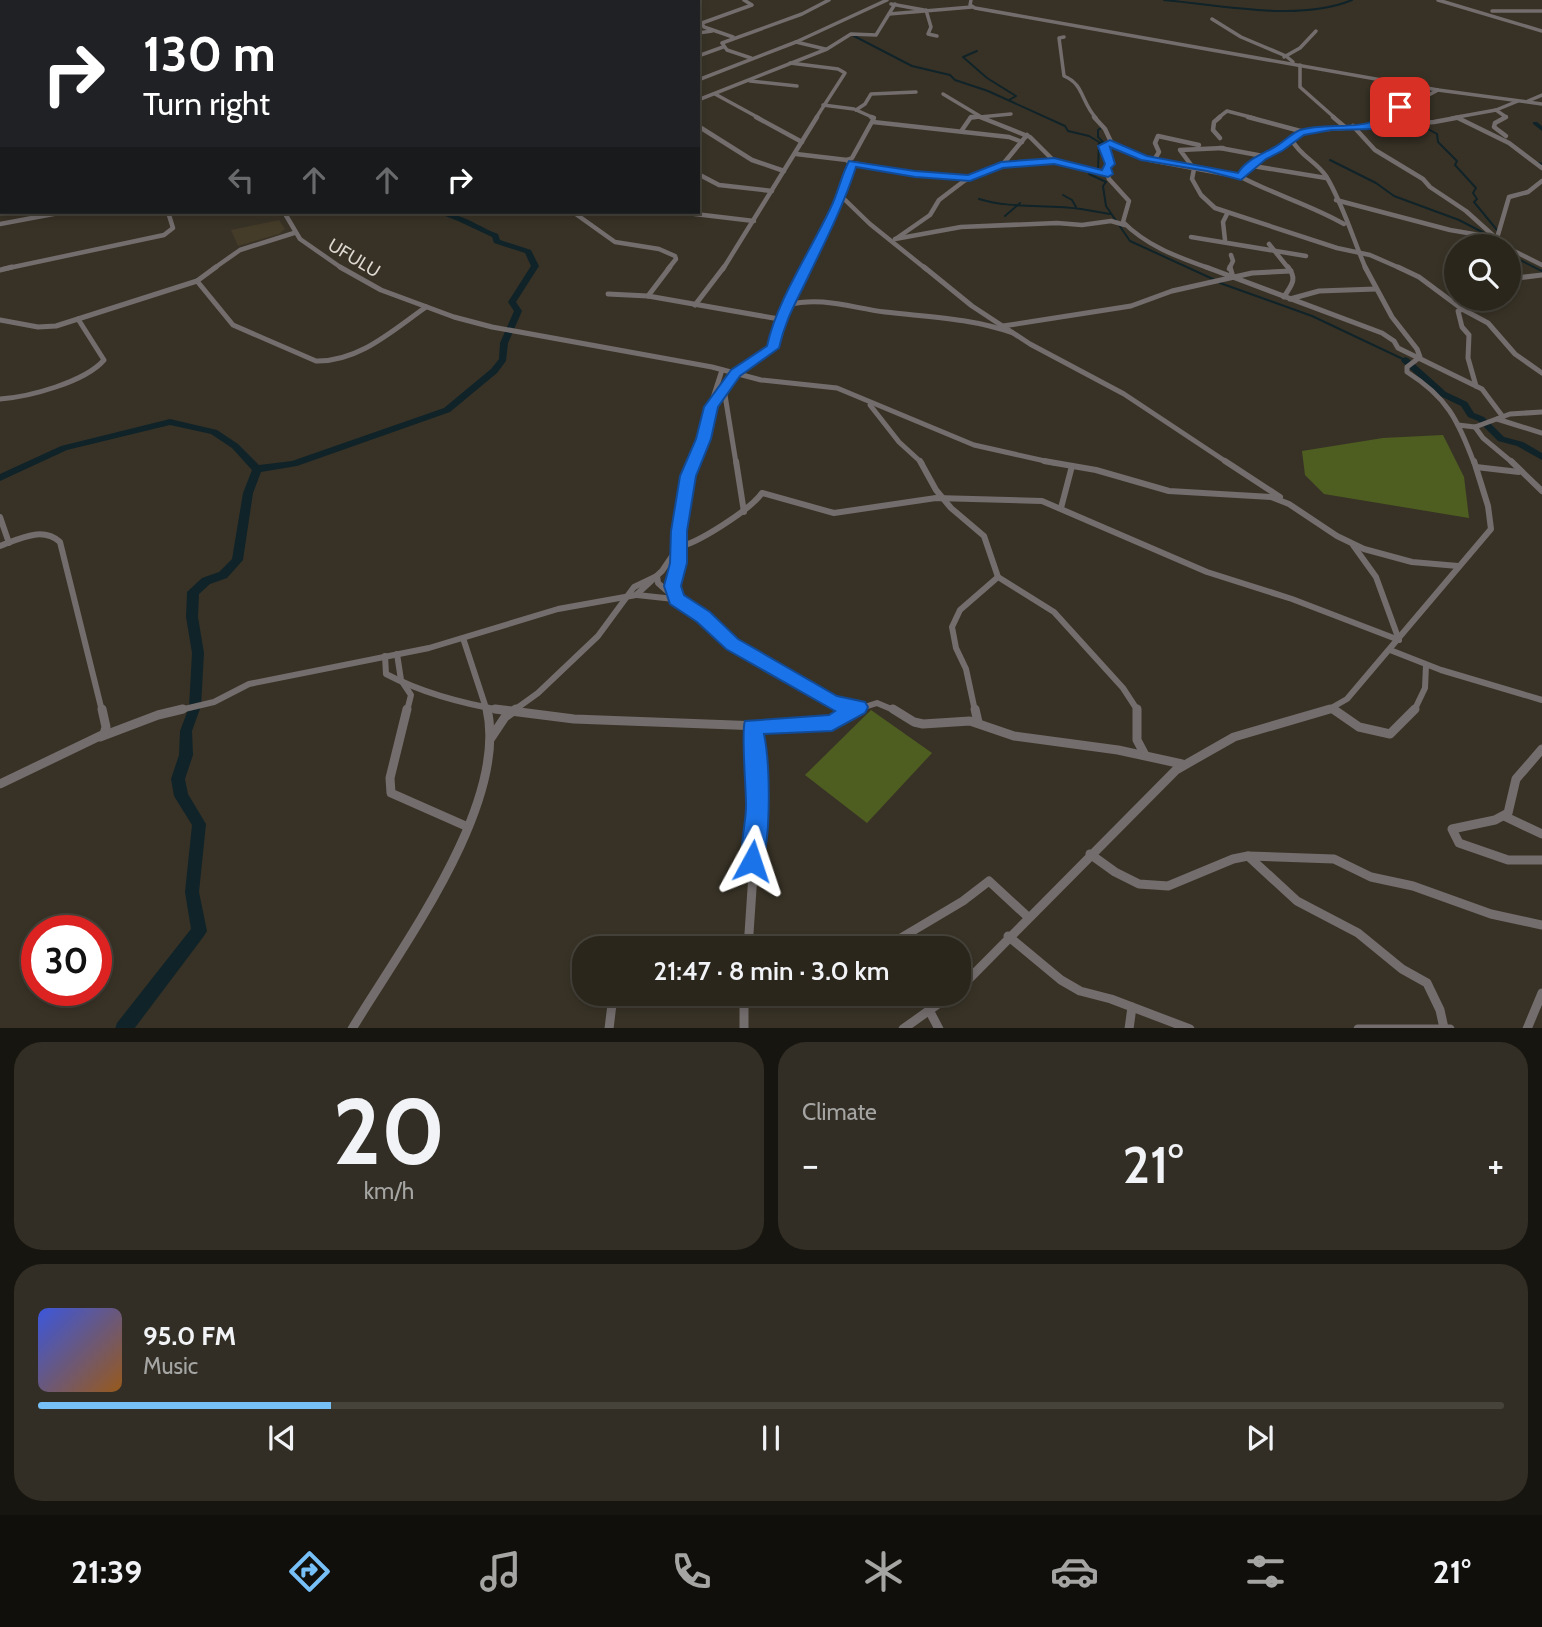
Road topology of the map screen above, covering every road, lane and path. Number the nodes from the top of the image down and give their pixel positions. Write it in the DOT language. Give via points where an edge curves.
graph roads {
  1 [pos="744,0"];
  2 [pos="829,0"];
  3 [pos="887,0"];
  4 [pos="971,0"];
  5 [pos="1438,0"];
  6 [pos="895,4"];
  7 [pos="876,5"];
  8 [pos="972,7"];
  9 [pos="926,10"];
  10 [pos="1542,11"];
  11 [pos="1485,12"];
  12 [pos="889,14"];
  13 [pos="1212,19"];
  14 [pos="714,30"];
  15 [pos="1316,31"];
  16 [pos="1542,31"];
  17 [pos="700,33"];
  18 [pos="937,36"];
  19 [pos="733,37"];
  20 [pos="1063,37"];
  21 [pos="796,42"];
  22 [pos="723,47"];
  23 [pos="827,49"];
  24 [pos="700,56"];
  25 [pos="1286,56"];
  26 [pos="751,58"];
  27 [pos="1276,60"];
  28 [pos="790,63"];
  29 [pos="1294,64"];
  30 [pos="1300,65"];
  31 [pos="700,78"];
  32 [pos="748,81"];
  33 [pos="797,86"];
  34 [pos="1438,90"];
  35 [pos="916,92"];
  36 [pos="715,94"];
  37 [pos="943,94"];
  38 [pos="1542,95"];
  39 [pos="700,99"];
  40 [pos="1518,102"];
  41 [pos="1525,102"];
  42 [pos="1542,104"];
  43 [pos="823,105"];
  44 [pos="856,110"];
  45 [pos="1496,110"];
  46 [pos="972,112"];
  47 [pos="1011,114"];
  48 [pos="978,116"];
  49 [pos="969,118"];
  50 [pos="1458,118"];
  51 [pos="873,122"];
  52 [pos="1353,126"];
  53 [pos="1374,126"];
  54 [pos="700,127"];
  55 [pos="1345,127"];
  56 [pos="962,131"];
  57 [pos="1304,132"];
  58 [pos="1027,135"];
  59 [pos="1293,137"];
  60 [pos="1220,138"];
  61 [pos="802,142"];
  62 [pos="1022,142"];
  63 [pos="1112,144"];
  64 [pos="1515,147"];
  65 [pos="1223,148"];
  66 [pos="796,154"];
  67 [pos="1263,156"];
  68 [pos="1154,160"];
  69 [pos="1054,161"];
  70 [pos="850,162"];
  71 [pos="1001,165"];
  72 [pos="1191,166"];
  73 [pos="1253,166"];
  74 [pos="1542,168"];
  75 [pos="784,171"];
  76 [pos="1108,174"];
  77 [pos="700,175"];
  78 [pos="1241,177"];
  79 [pos="970,178"];
  80 [pos="1326,178"];
  81 [pos="1542,181"];
  82 [pos="772,191"];
  83 [pos="841,197"];
  84 [pos="1336,200"];
  85 [pos="54,214"];
  86 [pos="169,214"];
  87 [pos="285,214"];
  88 [pos="576,214"];
  89 [pos="693,214"];
  90 [pos="1227,214"];
  91 [pos="754,222"];
  92 [pos="0,225"];
  93 [pos="1125,225"];
  94 [pos="1345,225"];
  95 [pos="294,233"];
  96 [pos="1474,234"];
  97 [pos="1489,234"];
  98 [pos="1500,234"];
  99 [pos="1191,237"];
  100 [pos="894,240"];
  101 [pos="1224,240"];
  102 [pos="1270,247"];
  103 [pos="1357,253"];
  104 [pos="1521,254"];
  105 [pos="1231,255"];
  106 [pos="1306,256"];
  107 [pos="1542,265"];
  108 [pos="0,270"];
  109 [pos="1292,271"];
  110 [pos="1542,275"];
  111 [pos="1521,277"];
  112 [pos="1234,278"];
  113 [pos="197,281"];
  114 [pos="1376,289"];
  115 [pos="608,294"];
  116 [pos="648,296"];
  117 [pos="1444,296"];
  118 [pos="1287,298"];
  119 [pos="695,305"];
  120 [pos="788,305"];
  121 [pos="426,307"];
  122 [pos="1458,311"];
  123 [pos="1466,311"];
  124 [pos="78,319"];
  125 [pos="779,319"];
  126 [pos="0,320"];
  127 [pos="1002,326"];
  128 [pos="1013,333"];
  129 [pos="1420,357"];
  130 [pos="722,370"];
  131 [pos="736,373"];
  132 [pos="1542,373"];
  133 [pos="1476,386"];
  134 [pos="724,389"];
  135 [pos="0,399"];
  136 [pos="866,401"];
  137 [pos="710,411"];
  138 [pos="1542,412"];
  139 [pos="1500,418"];
  140 [pos="1458,425"];
  141 [pos="1481,426"];
  142 [pos="1542,433"];
  143 [pos="1072,466"];
  144 [pos="1476,467"];
  145 [pos="1521,472"];
  146 [pos="1542,491"];
  147 [pos="945,500"];
  148 [pos="1287,503"];
  149 [pos="1061,508"];
  150 [pos="744,512"];
  151 [pos="0,517"];
  152 [pos="9,543"];
  153 [pos="1352,544"];
  154 [pos="0,546"];
  155 [pos="677,548"];
  156 [pos="1458,566"];
  157 [pos="657,576"];
  158 [pos="998,577"];
  159 [pos="636,595"];
  160 [pos="626,597"];
  161 [pos="676,599"];
  162 [pos="463,638"];
  163 [pos="1399,640"];
  164 [pos="1390,650"];
  165 [pos="397,654"];
  166 [pos="384,656"];
  167 [pos="1426,665"];
  168 [pos="406,686"];
  169 [pos="1542,700"];
  170 [pos="859,707"];
  171 [pos="486,708"];
  172 [pos="1333,709"];
  173 [pos="514,711"];
  174 [pos="978,722"];
  175 [pos="752,727"];
  176 [pos="100,737"];
  177 [pos="490,739"];
  178 [pos="1542,749"];
  179 [pos="1145,755"];
  180 [pos="1182,764"];
  181 [pos="0,784"];
  182 [pos="1504,816"];
  183 [pos="468,827"];
  184 [pos="1542,834"];
  185 [pos="1090,854"];
  186 [pos="1248,856"];
  187 [pos="1542,860"];
  188 [pos="1028,917"];
  189 [pos="1542,925"];
  190 [pos="749,936"];
  191 [pos="907,936"];
  192 [pos="1008,936"];
  193 [pos="971,978"];
  194 [pos="1542,993"];
  195 [pos="612,1006"];
  196 [pos="744,1006"];
  197 [pos="935,1006"];
  198 [pos="1132,1007"];
  199 [pos="929,1010"];
  200 [pos="352,1028"];
  201 [pos="609,1028"];
  202 [pos="744,1028"];
  203 [pos="903,1028"];
  204 [pos="939,1028"];
  205 [pos="1129,1028"];
  206 [pos="1190,1028"];
  207 [pos="1358,1028"];
  208 [pos="1444,1028"];
  209 [pos="1450,1028"];
  210 [pos="1527,1028"];
  1 -- 14 [label="street" via="752,5 702,22"];
  2 -- 19 [label="street" via="802,15"];
  3 -- 7 [label="street"];
  4 -- 8 [label="street"];
  5 -- 11 [label="street"];
  6 -- 7 [label="street"];
  6 -- 9 [label="street"];
  6 -- 12 [label="street"];
  7 -- 21 [label="street"];
  8 -- 9 [label="street"];
  8 -- 27 [label="street"];
  9 -- 12 [label="street" via="909,16"];
  9 -- 18 [label="street" via="931,27 928,34"];
  10 -- 11 [label="street"];
  11 -- 16 [label="street"];
  12 -- 23 [label="street" via="876,35 851,34"];
  13 -- 25 [label="street"];
  14 -- 17 [label="street"];
  14 -- 19 [label="street"];
  15 -- 25 [label="street" via="1304,47"];
  19 -- 22 [label="street" via="722,42"];
  20 -- 63 [label="street" via="1059,44 1064,76 1082,89 1085,107 1100,119"];
  21 -- 23 [label="street"];
  21 -- 26 [label="street"];
  22 -- 24 [label="street"];
  22 -- 26 [label="street"];
  23 -- 28 [label="street"];
  25 -- 27 [label="street"];
  25 -- 29 [label="street"];
  26 -- 31 [label="street"];
  27 -- 29 [label="street"];
  28 -- 32 [label="street"];
  28 -- 43 [label="street" via="845,72"];
  29 -- 30 [label="street"];
  30 -- 34 [label="street"];
  30 -- 55 [label="street" via="1300,87"];
  32 -- 33 [label="street"];
  32 -- 36 [label="street"];
  34 -- 40 [label="street"];
  34 -- 53 [label="street" via="1388,110"];
  35 -- 44 [label="street" via="871,94"];
  36 -- 39 [label="street"];
  36 -- 61 [label="street"];
  37 -- 46 [label="street"];
  38 -- 41 [label="street"];
  40 -- 41 [label="street"];
  40 -- 45 [label="street"];
  41 -- 42 [label="street"];
  43 -- 44 [label="street"];
  43 -- 61 [label="street"];
  44 -- 51 [label="street" via="873,117"];
  45 -- 50 [label="street"];
  45 -- 64 [label="street" via="1506,117 1494,127"];
  46 -- 48 [label="street"];
  46 -- 49 [label="street"];
  47 -- 48 [label="street"];
  48 -- 49 [label="street"];
  48 -- 58 [label="street"];
  49 -- 56 [label="street"];
  50 -- 53 [label="street"];
  50 -- 64 [label="street"];
  51 -- 56 [label="street"];
  51 -- 70 [label="street"];
  52 -- 53 [label="street"];
  52 -- 55 [label="street"];
  52 -- 97 [label="street" via="1375,150 1426,181"];
  54 -- 75 [label="street" via="752,159"];
  55 -- 57 [label="street"];
  56 -- 62 [label="street"];
  57 -- 59 [label="street"];
  57 -- 60 [label="street" via="1229,111 1214,122 1213,130"];
  58 -- 62 [label="street"];
  58 -- 69 [label="street"];
  59 -- 67 [label="street"];
  59 -- 80 [label="street" via="1295,148 1317,164"];
  61 -- 66 [label="street"];
  62 -- 71 [label="street"];
  63 -- 68 [label="street"];
  63 -- 76 [label="street" via="1103,146 1110,164"];
  64 -- 74 [label="street"];
  65 -- 67 [label="street"];
  65 -- 68 [label="street" via="1158,136 1159,152"];
  65 -- 72 [label="street" via="1180,150"];
  66 -- 70 [label="street"];
  66 -- 75 [label="street"];
  67 -- 73 [label="street"];
  68 -- 72 [label="street"];
  69 -- 71 [label="street"];
  69 -- 76 [label="street"];
  70 -- 79 [label="street"];
  70 -- 83 [label="street"];
  71 -- 79 [label="street"];
  72 -- 78 [label="street"];
  72 -- 90 [label="street" via="1195,170 1192,180 1201,195"];
  73 -- 78 [label="street"];
  73 -- 80 [label="street"];
  75 -- 82 [label="street"];
  76 -- 93 [label="street" via="1129,201 1123,215"];
  77 -- 82 [label="street" via="719,185"];
  78 -- 94 [label="street" via="1319,209"];
  79 -- 100 [label="street"];
  80 -- 84 [label="street"];
  81 -- 98 [label="street" via="1528,192 1509,197"];
  82 -- 91 [label="street"];
  83 -- 100 [label="street"];
  83 -- 120 [label="street"];
  84 -- 94 [label="street"];
  84 -- 96 [label="street"];
  85 -- 92 [label="street"];
  86 -- 108 [label="street" via="173,228 164,235"];
  87 -- 95 [label="street, UFULU"];
  88 -- 116 [label="street" via="615,242 676,256"];
  89 -- 91 [label="street"];
  90 -- 101 [label="street"];
  90 -- 103 [label="street"];
  91 -- 119 [label="street"];
  93 -- 100 [label="street" via="1109,221 961,227"];
  93 -- 112 [label="street" via="1159,250"];
  94 -- 103 [label="street"];
  95 -- 113 [label="street" via="240,250"];
  95 -- 121 [label="street, UFULU" via="359,279"];
  99 -- 101 [label="street"];
  100 -- 127 [label="street"];
  101 -- 102 [label="street"];
  102 -- 106 [label="street"];
  102 -- 109 [label="street"];
  103 -- 114 [label="street"];
  103 -- 117 [label="street" via="1422,279"];
  104 -- 107 [label="street"];
  105 -- 112 [label="street" via="1229,270"];
  109 -- 112 [label="street"];
  109 -- 118 [label="street" via="1294,281"];
  110 -- 111 [label="street"];
  112 -- 118 [label="street"];
  112 -- 127 [label="street" via="1172,291 1130,306"];
  113 -- 121 [label="street" via="239,329 325,363 346,359"];
  113 -- 124 [label="street"];
  114 -- 118 [label="street" via="1319,291"];
  114 -- 129 [label="street"];
  115 -- 116 [label="street"];
  116 -- 119 [label="street"];
  118 -- 129 [label="street" via="1364,325"];
  119 -- 125 [label="street"];
  120 -- 125 [label="street"];
  120 -- 128 [label="street" via="804,301 851,305 943,317"];
  121 -- 130 [label="street, UFULU" via="492,327"];
  122 -- 133 [label="street" via="1469,335 1468,358"];
  123 -- 132 [label="street" via="1488,323 1515,354"];
  124 -- 126 [label="street" via="46,328"];
  124 -- 135 [label="street" via="104,360 100,368 20,397"];
  125 -- 131 [label="street" via="773,348"];
  127 -- 128 [label="street"];
  128 -- 148 [label="street" via="1124,394"];
  129 -- 133 [label="street"];
  129 -- 140 [label="street" via="1407,372 1448,405"];
  130 -- 131 [label="street, UFULU"];
  130 -- 137 [label="street"];
  131 -- 134 [label="street"];
  131 -- 136 [label="street, UFULU" via="837,388"];
  133 -- 139 [label="street" via="1492,400"];
  134 -- 137 [label="street"];
  134 -- 150 [label="street"];
  136 -- 143 [label="street, UFULU" via="974,445"];
  136 -- 147 [label="street" via="922,463"];
  137 -- 155 [label="street" via="688,476"];
  138 -- 139 [label="street"];
  139 -- 141 [label="street"];
  139 -- 142 [label="street"];
  140 -- 141 [label="street"];
  140 -- 144 [label="street"];
  141 -- 145 [label="street" via="1483,438"];
  143 -- 148 [label="street, UFULU" via="1169,491 1260,496"];
  143 -- 149 [label="street"];
  144 -- 145 [label="street"];
  144 -- 156 [label="street" via="1493,524"];
  145 -- 146 [label="street"];
  147 -- 149 [label="street" via="1036,500"];
  147 -- 150 [label="street" via="913,500 830,513 762,493"];
  147 -- 158 [label="street" via="985,536"];
  148 -- 153 [label="street"];
  149 -- 163 [label="street" via="1207,572"];
  150 -- 155 [label="street" via="702,540"];
  151 -- 152 [label="street"];
  152 -- 154 [label="street"];
  152 -- 176 [label="street" via="43,533 60,542 106,722"];
  153 -- 156 [label="street" via="1428,564"];
  153 -- 163 [label="street" via="1375,573"];
  155 -- 157 [label="street"];
  155 -- 161 [label="street" via="672,586"];
  156 -- 163 [label="street"];
  157 -- 159 [label="street"];
  157 -- 160 [label="street"];
  157 -- 161 [label="street" via="658,583"];
  158 -- 174 [label="street" via="960,610 951,627"];
  158 -- 179 [label="street" via="1055,612 1123,688 1138,711 1137,740"];
  159 -- 160 [label="street"];
  159 -- 161 [label="street"];
  160 -- 162 [label="street" via="558,609"];
  160 -- 173 [label="street" via="598,636"];
  161 -- 170 [label="street" via="732,644 776,671 833,703"];
  162 -- 165 [label="street"];
  162 -- 171 [label="street"];
  163 -- 164 [label="street"];
  164 -- 167 [label="street"];
  164 -- 172 [label="street"];
  165 -- 166 [label="street"];
  165 -- 168 [label="street"];
  166 -- 168 [label="street" via="386,674"];
  166 -- 176 [label="street" via="249,684 214,702 158,715"];
  167 -- 169 [label="street"];
  167 -- 172 [label="street" via="1426,691 1415,712 1390,734 1352,725"];
  168 -- 171 [label="street"];
  168 -- 183 [label="street" via="411,695 390,778 391,793"];
  170 -- 174 [label="street" via="886,705 923,724"];
  170 -- 175 [label="street" via="832,723"];
  171 -- 173 [label="street"];
  171 -- 177 [label="street"];
  172 -- 180 [label="street" via="1230,739"];
  173 -- 175 [label="street" via="575,719"];
  173 -- 177 [label="street"];
  174 -- 179 [label="street" via="1014,736"];
  175 -- 190 [label="street" via="757,815"];
  176 -- 181 [label="street"];
  177 -- 183 [label="street" via="481,792"];
  178 -- 182 [label="street" via="1521,771"];
  179 -- 180 [label="street"];
  180 -- 185 [label="street"];
  182 -- 184 [label="street"];
  182 -- 187 [label="street" via="1452,829 1455,840 1503,860 1525,864"];
  183 -- 200 [label="street" via="401,951"];
  185 -- 186 [label="street" via="1139,884 1168,886"];
  185 -- 188 [label="street"];
  186 -- 189 [label="street" via="1334,859 1371,877"];
  186 -- 208 [label="street" via="1297,901 1358,933 1427,983"];
  188 -- 191 [label="street" via="989,881 967,901"];
  188 -- 192 [label="street"];
  192 -- 193 [label="street"];
  192 -- 198 [label="street" via="1080,991"];
  194 -- 210 [label="street"];
  195 -- 201 [label="street"];
  196 -- 202 [label="street"];
  197 -- 199 [label="street"];
  198 -- 205 [label="street"];
  198 -- 206 [label="street"];
  199 -- 203 [label="street"];
  199 -- 204 [label="street"];
  207 -- 208 [label="street"];
  208 -- 209 [label="street"];
}
